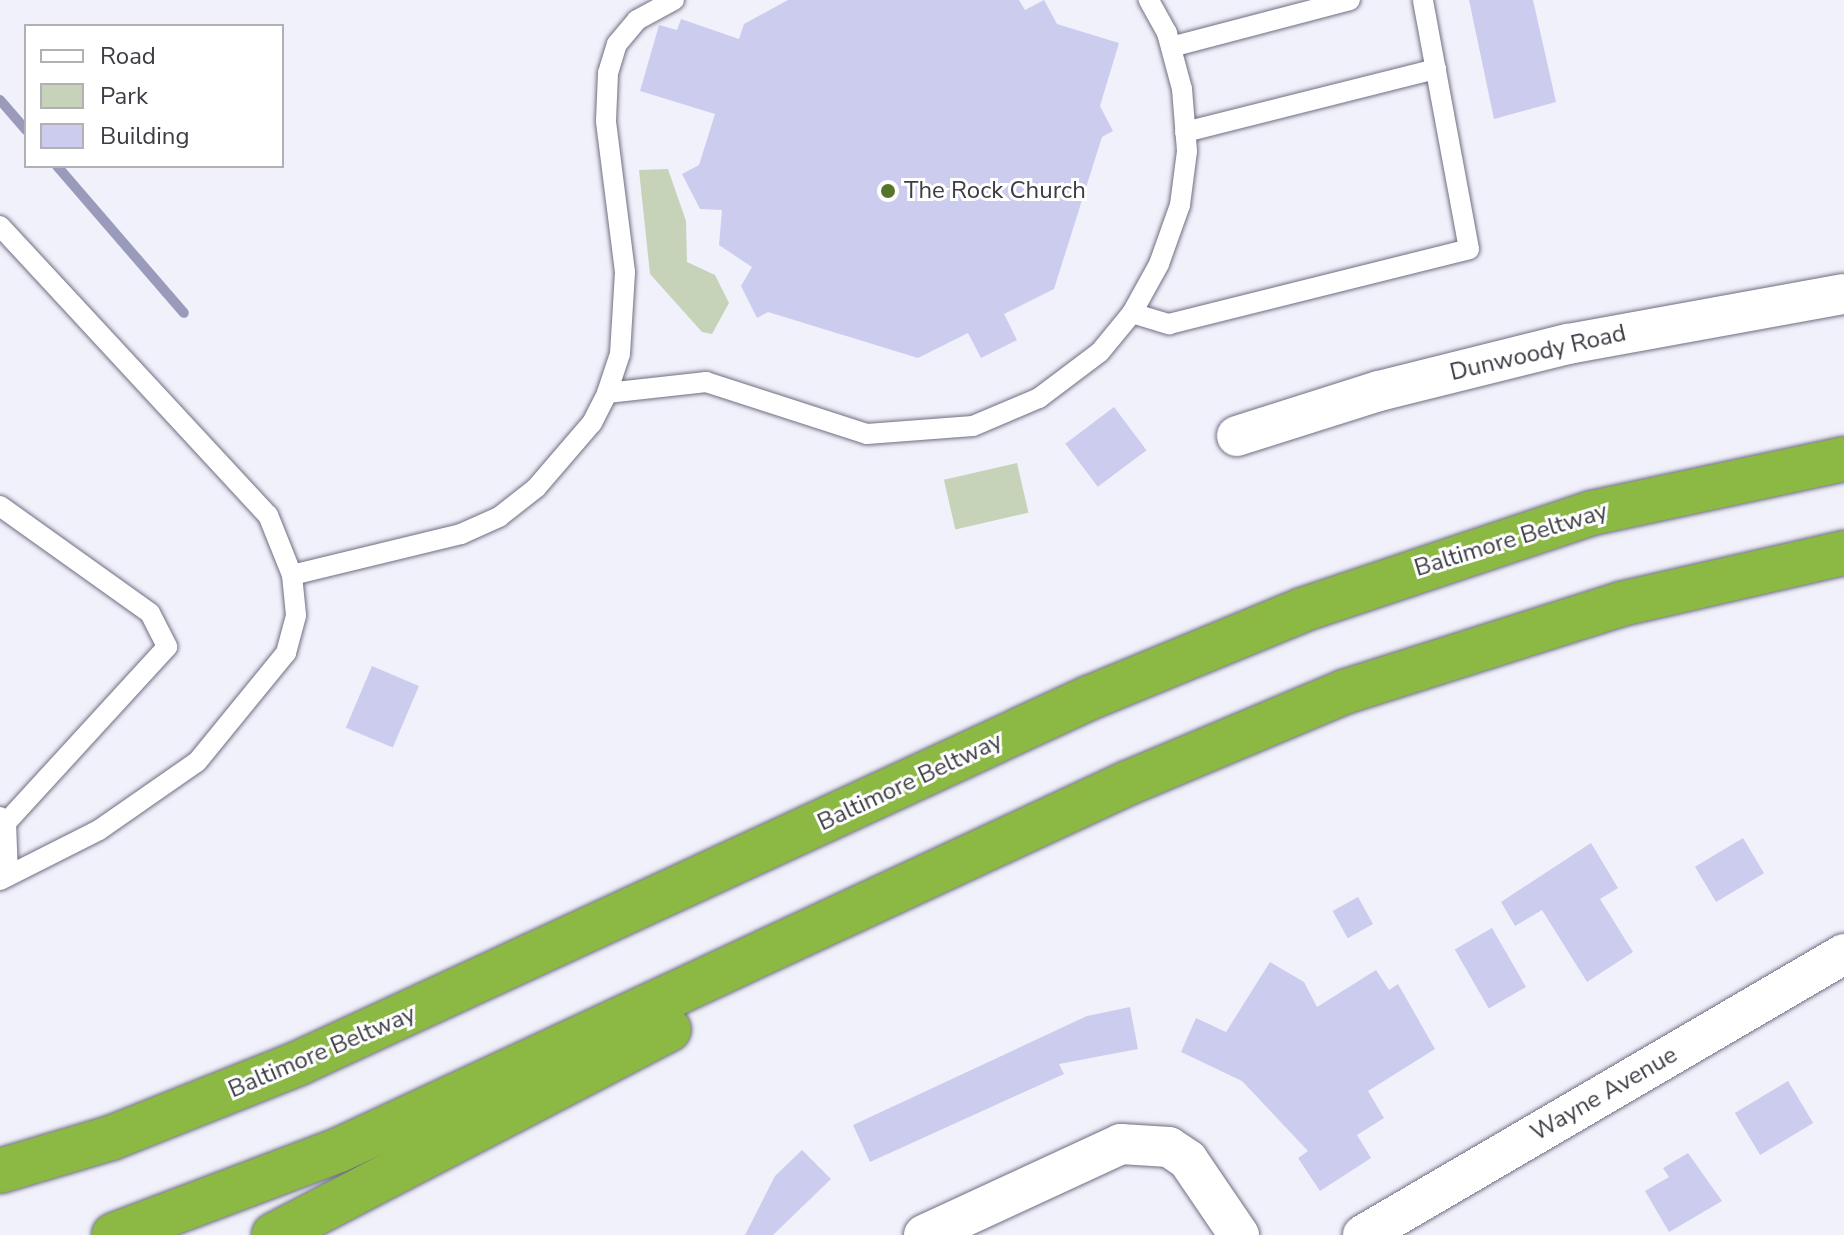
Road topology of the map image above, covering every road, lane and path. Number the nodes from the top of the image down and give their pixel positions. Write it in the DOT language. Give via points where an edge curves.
graph roads {
  1 [pos="674,0"];
  2 [pos="1149,0"];
  3 [pos="1350,0"];
  4 [pos="1423,0"];
  5 [pos="1171,47"];
  6 [pos="1436,69"];
  7 [pos="1185,132"];
  8 [pos="0,226"];
  9 [pos="1844,294"];
  10 [pos="1132,313"];
  11 [pos="607,393"];
  12 [pos="1237,436"];
  13 [pos="1844,459"];
  14 [pos="0,506"];
  15 [pos="1844,553"];
  16 [pos="292,575"];
  17 [pos="1128,783"];
  18 [pos="3,820"];
  19 [pos="4,878"];
  20 [pos="1844,954"];
  21 [pos="0,1171"];
  22 [pos="114,1235"];
  23 [pos="274,1235"];
  24 [pos="924,1235"];
  25 [pos="1239,1235"];
  26 [pos="1363,1235"];
  1 -- 11 [label="lane" via="637,20 617,44 608,73 606,121 625,272 620,354"];
  2 -- 5 [label="lane"];
  3 -- 5 [label="lane"];
  4 -- 6 [label="lane"];
  5 -- 7 [label="lane"];
  6 -- 7 [label="lane"];
  6 -- 10 [label="lane" via="1469,249 1169,324"];
  7 -- 10 [label="lane" via="1180,205 1159,264"];
  8 -- 16 [label="lane" via="268,515"];
  9 -- 12 [label="street, Dunwoody Road" via="1568,344 1379,391"];
  10 -- 11 [label="lane" via="1100,352 1039,398 973,426 867,434 706,382"];
  11 -- 16 [label="lane" via="567,456 499,517 383,557"];
  13 -- 21 [label="highway, Baltimore Beltway" via="1592,513 1302,610 1089,698 299,1063 111,1138"];
  14 -- 18 [label="lane" via="150,613 167,647"];
  15 -- 17 [label="highway" via="1621,604 1487,643 1344,692"];
  16 -- 19 [label="lane" via="296,615 286,653 216,742 99,830"];
  17 -- 22 [label="highway" via="353,1144"];
  17 -- 23 [label="highway"];
  18 -- 19 [label="lane"];
  20 -- 26 [label="street, Wayne Avenue"];
  24 -- 25 [label="street" via="1121,1144 1169,1147 1188,1160"];
}
